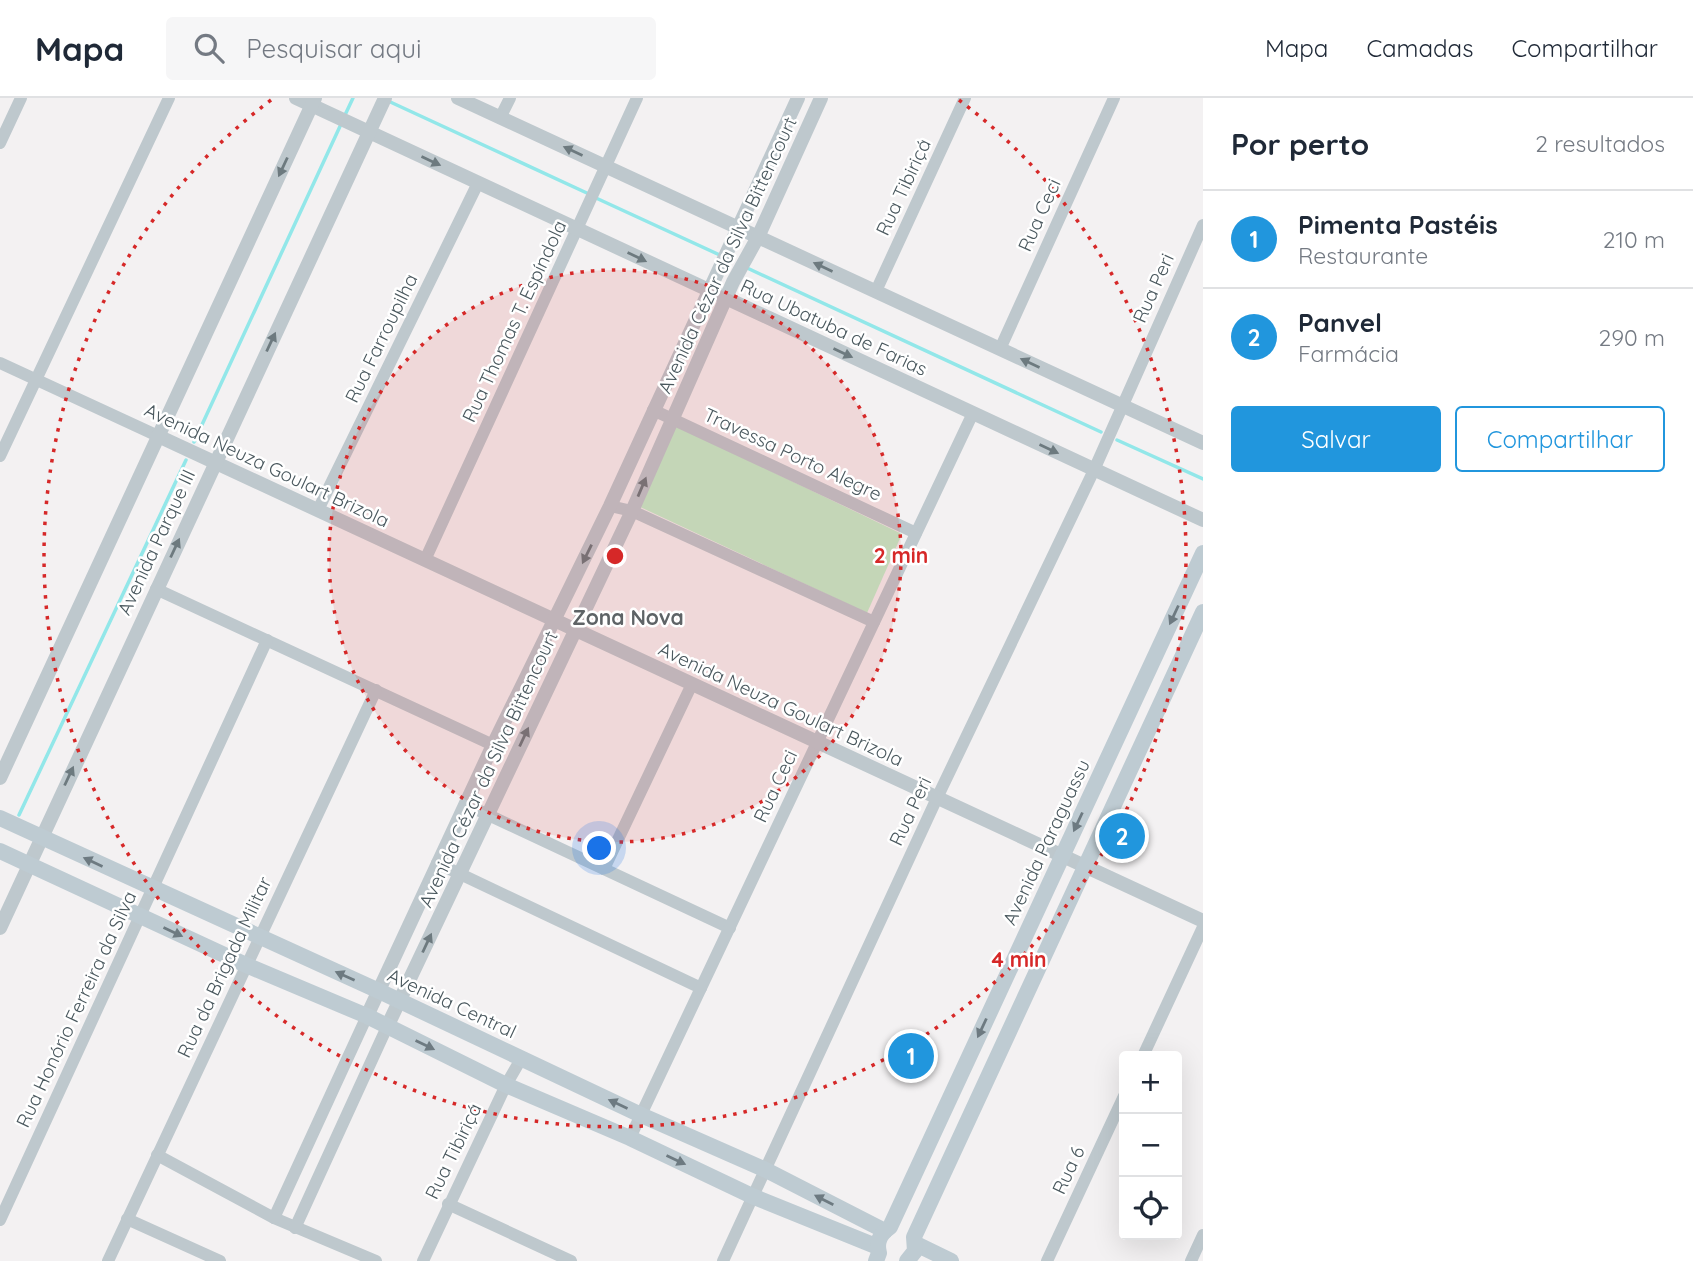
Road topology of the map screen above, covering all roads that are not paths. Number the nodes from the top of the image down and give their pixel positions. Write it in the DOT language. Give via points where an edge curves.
graph roads {
  1 [pos="21,98"];
  2 [pos="169,98"];
  3 [pos="296,98"];
  4 [pos="385,98"];
  5 [pos="458,98"];
  6 [pos="509,98"];
  7 [pos="637,98"];
  8 [pos="798,98"];
  9 [pos="821,98"];
  10 [pos="965,98"];
  11 [pos="1114,98"];
  12 [pos="314,102"];
  13 [pos="500,118"];
  14 [pos="369,132"];
  15 [pos="0,143"];
  16 [pos="606,166"];
  17 [pos="478,183"];
  18 [pos="580,223"];
  19 [pos="1203,225"];
  20 [pos="735,234"];
  21 [pos="758,237"];
  22 [pos="712,287"];
  23 [pos="876,291"];
  24 [pos="726,298"];
  25 [pos="1000,349"];
  26 [pos="0,363"];
  27 [pos="35,379"];
  28 [pos="1121,405"];
  29 [pos="653,410"];
  30 [pos="973,413"];
  31 [pos="672,417"];
  32 [pos="159,436"];
  33 [pos="1203,443"];
  34 [pos="0,456"];
  35 [pos="215,463"];
  36 [pos="1094,470"];
  37 [pos="610,506"];
  38 [pos="318,510"];
  39 [pos="632,511"];
  40 [pos="1203,520"];
  41 [pos="916,533"];
  42 [pos="1203,553"];
  43 [pos="425,560"];
  44 [pos="156,589"];
  45 [pos="1203,612"];
  46 [pos="555,621"];
  47 [pos="874,622"];
  48 [pos="575,630"];
  49 [pos="267,640"];
  50 [pos="692,684"];
  51 [pos="376,690"];
  52 [pos="817,742"];
  53 [pos="493,745"];
  54 [pos="0,778"];
  55 [pos="937,798"];
  56 [pos="465,804"];
  57 [pos="488,815"];
  58 [pos="0,818"];
  59 [pos="41,837"];
  60 [pos="0,851"];
  61 [pos="1062,856"];
  62 [pos="437,863"];
  63 [pos="29,866"];
  64 [pos="1085,866"];
  65 [pos="604,869"];
  66 [pos="460,874"];
  67 [pos="152,889"];
  68 [pos="140,916"];
  69 [pos="1203,921"];
  70 [pos="1203,926"];
  71 [pos="0,928"];
  72 [pos="730,928"];
  73 [pos="259,937"];
  74 [pos="246,965"];
  75 [pos="701,988"];
  76 [pos="379,991"];
  77 [pos="399,1002"];
  78 [pos="367,1016"];
  79 [pos="387,1027"];
  80 [pos="1145,1051"];
  81 [pos="971,1054"];
  82 [pos="521,1059"];
  83 [pos="993,1064"];
  84 [pos="506,1084"];
  85 [pos="1119,1107"];
  86 [pos="641,1115"];
  87 [pos="630,1138"];
  88 [pos="157,1155"];
  89 [pos="766,1170"];
  90 [pos="752,1196"];
  91 [pos="449,1204"];
  92 [pos="274,1218"];
  93 [pos="127,1219"];
  94 [pos="0,1220"];
  95 [pos="295,1228"];
  96 [pos="887,1229"];
  97 [pos="1203,1235"];
  98 [pos="915,1240"];
  99 [pos="880,1256"];
  100 [pos="108,1261"];
  101 [pos="220,1261"];
  102 [pos="376,1261"];
  103 [pos="423,1261"];
  104 [pos="571,1261"];
  105 [pos="723,1261"];
  106 [pos="907,1261"];
  107 [pos="951,1261"];
  108 [pos="1047,1261"];
  109 [pos="1191,1261"];
  1 -- 15 [label="street"];
  2 -- 27 [label="street"];
  3 -- 12 [label="street, Rua Ubatuba de Farias"];
  4 -- 14 [label="street, Avenida Parque III"];
  5 -- 13 [label="street"];
  6 -- 13 [label="street"];
  7 -- 16 [label="street, Rua Thomas T. Espíndola"];
  8 -- 20 [label="street, Avenida Cézar da Silva Bittencourt"];
  9 -- 21 [label="street, Avenida Cézar da Silva Bittencourt"];
  10 -- 23 [label="street, Rua Tibiriçá"];
  11 -- 25 [label="street, Rua Ceci"];
  12 -- 14 [label="street, Rua Ubatuba de Farias"];
  12 -- 32 [label="street, one-way"];
  16 -- 13 [label="street, one-way"];
  14 -- 17 [label="street, Rua Ubatuba de Farias, one-way"];
  35 -- 14 [label="street, Avenida Parque III, one-way"];
  16 -- 18 [label="street, Rua Thomas T. Espíndola"];
  16 -- 20 [label="street"];
  17 -- 18 [label="street, Rua Ubatuba de Farias"];
  17 -- 38 [label="street, Rua Farroupilha"];
  18 -- 22 [label="street, Rua Ubatuba de Farias, one-way"];
  18 -- 43 [label="street, Rua Thomas T. Espíndola"];
  19 -- 28 [label="street, Rua Peri"];
  20 -- 21 [label="street"];
  20 -- 22 [label="street, Avenida Cézar da Silva Bittencourt"];
  23 -- 21 [label="street, one-way"];
  21 -- 24 [label="street, Avenida Cézar da Silva Bittencourt"];
  22 -- 24 [label="street, Rua Ubatuba de Farias"];
  22 -- 29 [label="street, Avenida Cézar da Silva Bittencourt"];
  23 -- 25 [label="street"];
  24 -- 30 [label="street, Rua Ubatuba de Farias, one-way"];
  24 -- 31 [label="street, Avenida Cézar da Silva Bittencourt"];
  28 -- 25 [label="street, one-way"];
  26 -- 27 [label="street, Avenida Neuza Goulart Brizola"];
  27 -- 32 [label="street, Avenida Neuza Goulart Brizola"];
  27 -- 34 [label="street"];
  28 -- 33 [label="street"];
  28 -- 36 [label="street, Rua Peri"];
  29 -- 31 [label="street, Travessa Porto Alegre"];
  29 -- 37 [label="street, Avenida Cézar da Silva Bittencourt"];
  30 -- 36 [label="street, Rua Ubatuba de Farias, one-way"];
  30 -- 41 [label="street, Rua Ceci"];
  39 -- 31 [label="street, Avenida Cézar da Silva Bittencourt, one-way"];
  31 -- 41 [label="street, Travessa Porto Alegre"];
  32 -- 35 [label="street, Avenida Neuza Goulart Brizola"];
  32 -- 54 [label="street"];
  35 -- 38 [label="street, Avenida Neuza Goulart Brizola"];
  44 -- 35 [label="street, Avenida Parque III, one-way"];
  36 -- 40 [label="street, Rua Ubatuba de Farias"];
  36 -- 55 [label="street, Rua Peri"];
  37 -- 39 [label="street"];
  37 -- 46 [label="street, Avenida Cézar da Silva Bittencourt, one-way"];
  38 -- 43 [label="street, Avenida Neuza Goulart Brizola"];
  39 -- 47 [label="street"];
  39 -- 48 [label="street, Avenida Cézar da Silva Bittencourt"];
  41 -- 47 [label="street, Rua Ceci"];
  42 -- 61 [label="main road, Avenida Paraguassu, one-way"];
  43 -- 46 [label="street, Avenida Neuza Goulart Brizola"];
  44 -- 49 [label="street"];
  59 -- 44 [label="street, Avenida Parque III, one-way"];
  45 -- 64 [label="main road"];
  46 -- 48 [label="street, Avenida Neuza Goulart Brizola"];
  46 -- 53 [label="street, Avenida Cézar da Silva Bittencourt"];
  47 -- 52 [label="street, Rua Ceci"];
  48 -- 50 [label="street, Avenida Neuza Goulart Brizola"];
  57 -- 48 [label="street, Avenida Cézar da Silva Bittencourt, one-way"];
  49 -- 51 [label="street"];
  49 -- 67 [label="street"];
  50 -- 52 [label="street, Avenida Neuza Goulart Brizola"];
  50 -- 65 [label="street"];
  51 -- 53 [label="street"];
  51 -- 73 [label="street, Rua da Brigada Militar"];
  52 -- 55 [label="street, Avenida Neuza Goulart Brizola"];
  52 -- 72 [label="street, Rua Ceci"];
  53 -- 56 [label="street, Avenida Cézar da Silva Bittencourt"];
  55 -- 61 [label="street, Avenida Neuza Goulart Brizola"];
  55 -- 89 [label="street, Rua Peri"];
  56 -- 57 [label="street"];
  56 -- 62 [label="street, Avenida Cézar da Silva Bittencourt"];
  57 -- 65 [label="street"];
  57 -- 66 [label="street, Avenida Cézar da Silva Bittencourt"];
  58 -- 59 [label="main road, Avenida Central"];
  59 -- 63 [label="street, Avenida Parque III"];
  67 -- 59 [label="main road, Avenida Central, one-way"];
  60 -- 63 [label="main road"];
  61 -- 64 [label="street, Avenida Neuza Goulart Brizola"];
  61 -- 81 [label="main road, Avenida Paraguassu, one-way"];
  62 -- 66 [label="street"];
  62 -- 76 [label="street, Avenida Cézar da Silva Bittencourt"];
  63 -- 68 [label="main road"];
  63 -- 71 [label="street, Avenida Parque III"];
  64 -- 69 [label="street, Avenida Neuza Goulart Brizola"];
  64 -- 83 [label="main road"];
  65 -- 72 [label="street"];
  66 -- 75 [label="street"];
  77 -- 66 [label="street, Avenida Cézar da Silva Bittencourt, one-way"];
  67 -- 68 [label="street, Rua Honório Ferreira da Silva"];
  67 -- 73 [label="main road, Avenida Central"];
  68 -- 74 [label="main road, one-way"];
  68 -- 94 [label="street, Rua Honório Ferreira da Silva"];
  70 -- 80 [label="street"];
  72 -- 75 [label="street, Rua Ceci"];
  73 -- 74 [label="street, Rua da Brigada Militar"];
  76 -- 73 [label="main road, Avenida Central, one-way"];
  74 -- 78 [label="main road"];
  74 -- 88 [label="street, Rua da Brigada Militar"];
  75 -- 86 [label="street, Rua Ceci"];
  76 -- 77 [label="main road, Avenida Central"];
  76 -- 78 [label="street, Avenida Cézar da Silva Bittencourt"];
  77 -- 79 [label="street, Avenida Cézar da Silva Bittencourt"];
  77 -- 82 [label="main road, Avenida Central"];
  78 -- 79 [label="main road"];
  78 -- 92 [label="street, Avenida Cézar da Silva Bittencourt"];
  79 -- 84 [label="main road, one-way"];
  79 -- 95 [label="street, Avenida Cézar da Silva Bittencourt"];
  81 -- 83 [label="main road"];
  81 -- 96 [label="main road, Avenida Paraguassu"];
  82 -- 84 [label="street, Rua Tibiriçá"];
  86 -- 82 [label="main road, Avenida Central, one-way"];
  83 -- 98 [label="main road"];
  84 -- 87 [label="main road"];
  84 -- 91 [label="street, Rua Tibiriçá"];
  85 -- 108 [label="street, Rua 6"];
  86 -- 87 [label="street, Rua Ceci"];
  86 -- 89 [label="main road, Avenida Central"];
  87 -- 90 [label="main road, one-way"];
  88 -- 92 [label="street"];
  88 -- 93 [label="street, Rua da Brigada Militar"];
  89 -- 90 [label="street, Rua Peri"];
  96 -- 89 [label="main road, Avenida Central, one-way"];
  90 -- 99 [label="main road"];
  90 -- 105 [label="street, Rua Peri"];
  91 -- 103 [label="street, Rua Tibiriçá"];
  91 -- 104 [label="street"];
  92 -- 95 [label="street"];
  93 -- 100 [label="street, Rua da Brigada Militar"];
  93 -- 101 [label="street"];
  95 -- 102 [label="street"];
  96 -- 98 [label="main road, Avenida Central" via="906,1229"];
  96 -- 99 [label="main road, Avenida Paraguassu" via="878,1241"];
  97 -- 109 [label="street"];
  98 -- 106 [label="main road" via="915,1251"];
  98 -- 107 [label="main road, Avenida Central"];
}
